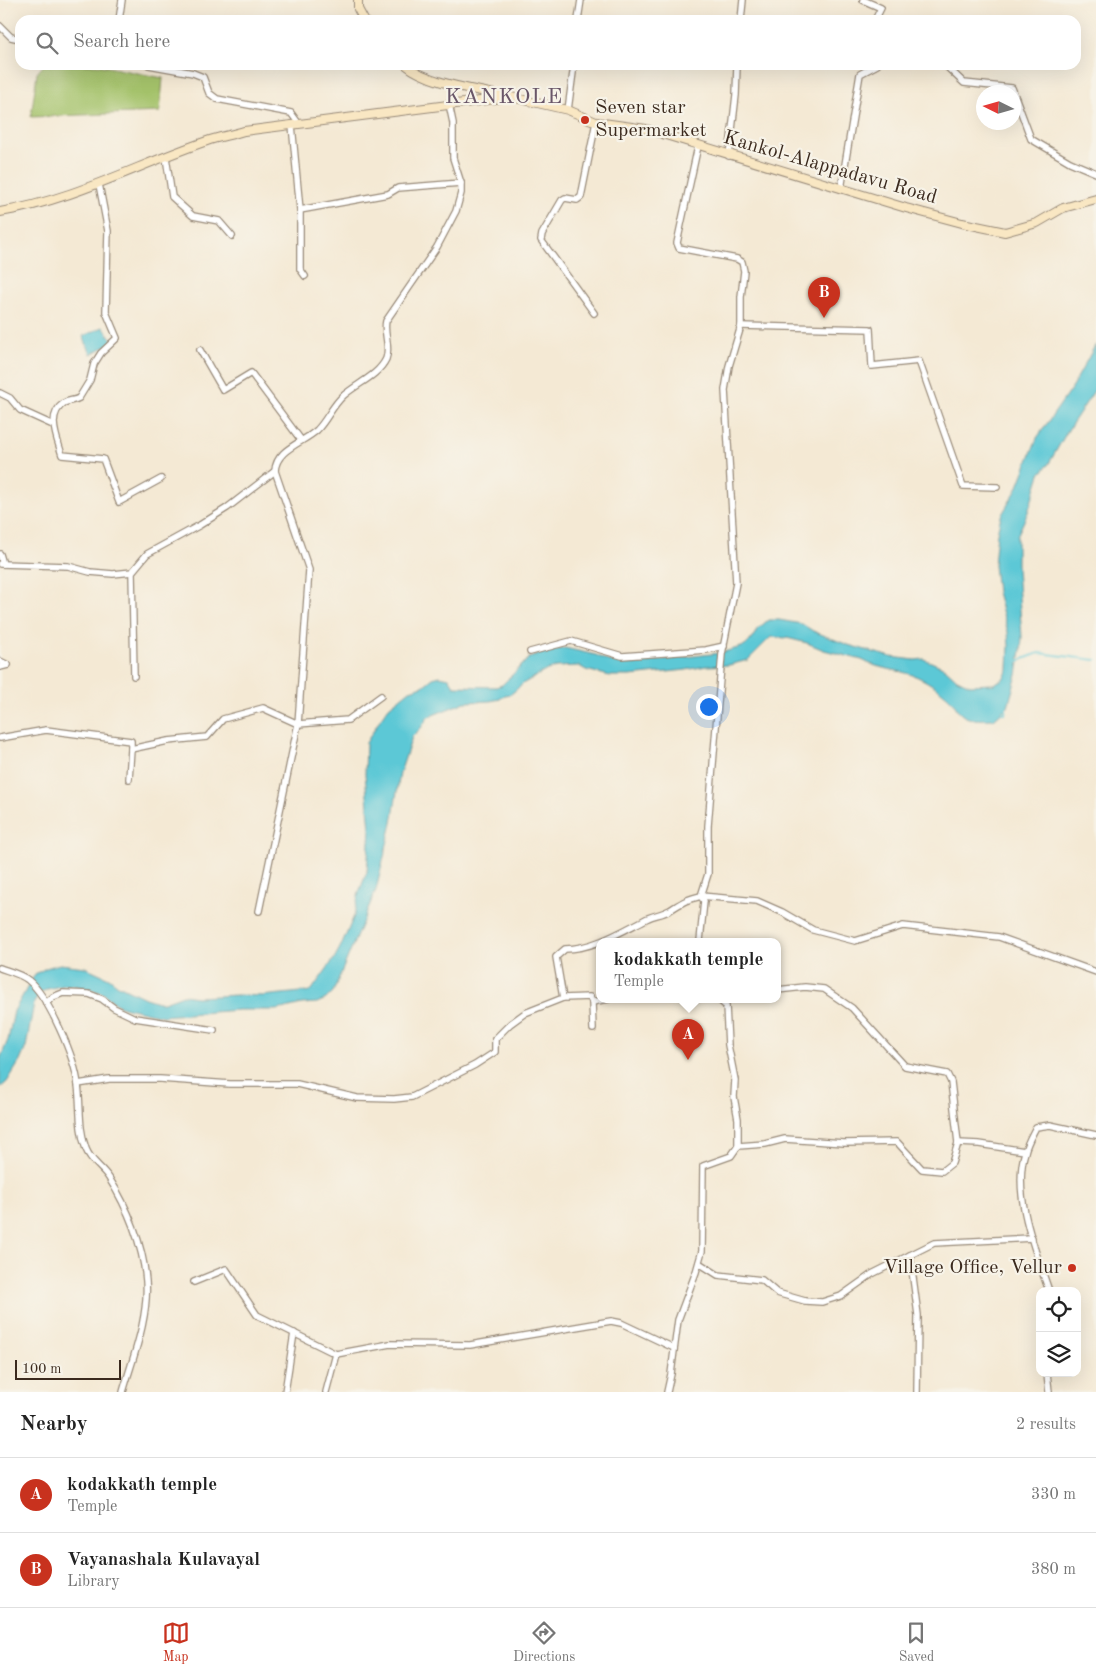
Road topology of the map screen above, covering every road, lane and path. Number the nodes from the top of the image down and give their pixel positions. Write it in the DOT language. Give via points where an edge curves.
graph roads {
  1 [pos="122,0"];
  2 [pos="358,0"];
  3 [pos="581,0"];
  4 [pos="743,0"];
  5 [pos="863,0"];
  6 [pos="120,15"];
  7 [pos="361,15"];
  8 [pos="579,15"];
  9 [pos="742,15"];
  10 [pos="878,15"];
  11 [pos="0,26"];
  12 [pos="15,37"];
  13 [pos="176,70"];
  14 [pos="415,70"];
  15 [pos="573,70"];
  16 [pos="737,70"];
  17 [pos="859,70"];
  18 [pos="868,70"];
  19 [pos="950,70"];
  20 [pos="860,74"];
  21 [pos="511,97"];
  22 [pos="449,104"];
  23 [pos="568,110"];
  24 [pos="596,122"];
  25 [pos="296,124"];
  26 [pos="698,146"];
  27 [pos="729,156"];
  28 [pos="166,157"];
  29 [pos="1096,173"];
  30 [pos="461,183"];
  31 [pos="99,184"];
  32 [pos="841,189"];
  33 [pos="1096,199"];
  34 [pos="300,210"];
  35 [pos="0,212"];
  36 [pos="232,236"];
  37 [pos="305,276"];
  38 [pos="594,313"];
  39 [pos="740,326"];
  40 [pos="200,350"];
  41 [pos="0,393"];
  42 [pos="53,425"];
  43 [pos="301,440"];
  44 [pos="275,471"];
  45 [pos="161,479"];
  46 [pos="997,487"];
  47 [pos="0,554"];
  48 [pos="2,564"];
  49 [pos="132,572"];
  50 [pos="724,646"];
  51 [pos="530,652"];
  52 [pos="0,661"];
  53 [pos="0,668"];
  54 [pos="134,676"];
  55 [pos="381,696"];
  56 [pos="298,724"];
  57 [pos="0,738"];
  58 [pos="131,749"];
  59 [pos="128,779"];
  60 [pos="701,896"];
  61 [pos="259,911"];
  62 [pos="609,938"];
  63 [pos="700,938"];
  64 [pos="596,942"];
  65 [pos="0,968"];
  66 [pos="1096,972"];
  67 [pos="781,990"];
  68 [pos="563,998"];
  69 [pos="44,1000"];
  70 [pos="596,1001"];
  71 [pos="592,1002"];
  72 [pos="723,1003"];
  73 [pos="593,1029"];
  74 [pos="214,1030"];
  75 [pos="78,1084"];
  76 [pos="1096,1135"];
  77 [pos="958,1143"];
  78 [pos="738,1146"];
  79 [pos="1024,1151"];
  80 [pos="1032,1238"];
  81 [pos="910,1255"];
  82 [pos="699,1263"];
  83 [pos="194,1282"];
  84 [pos="1048,1287"];
  85 [pos="294,1333"];
  86 [pos="674,1348"];
  87 [pos="336,1354"];
  88 [pos="1047,1377"];
  89 [pos="123,1392"];
  90 [pos="285,1392"];
  91 [pos="326,1392"];
  92 [pos="667,1392"];
  93 [pos="917,1392"];
  94 [pos="1049,1392"];
  1 -- 6 [label="street"];
  2 -- 7 [label="main road"];
  3 -- 8 [label="street"];
  4 -- 9 [label="street"];
  5 -- 10 [label="street" via="881,8"];
  11 -- 12 [label="street"];
  13 -- 25 [label="street" via="203,77 209,93 217,99 291,113"];
  14 -- 21 [label="main road" via="443,82"];
  15 -- 23 [label="street"];
  16 -- 27 [label="street"];
  17 -- 20 [label="street"];
  18 -- 20 [label="street"];
  19 -- 29 [label="street" via="964,83 1012,88 1032,139"];
  20 -- 32 [label="street"];
  21 -- 22 [label="main road, Kankol-Alappadavu Road"];
  21 -- 23 [label="main road, Kankol-Alappadavu Road"];
  22 -- 25 [label="main road, Kankol-Alappadavu Road"];
  22 -- 30 [label="street" via="454,122 453,158"];
  23 -- 24 [label="main road, Kankol-Alappadavu Road"];
  24 -- 26 [label="main road, Kankol-Alappadavu Road" via="646,129"];
  24 -- 38 [label="street" via="581,196 577,200 562,200 541,240"];
  25 -- 28 [label="main road, Kankol-Alappadavu Road" via="207,141"];
  25 -- 34 [label="street"];
  26 -- 27 [label="main road, Kankol-Alappadavu Road"];
  26 -- 39 [label="street" via="677,244 679,248 742,262"];
  27 -- 32 [label="main road, Kankol-Alappadavu Road"];
  28 -- 31 [label="main road, Kankol-Alappadavu Road"];
  28 -- 36 [label="street" via="172,197 193,216 219,220"];
  30 -- 34 [label="street" via="398,188 388,194"];
  30 -- 43 [label="street" via="456,211 437,247 386,322 386,360 380,369 335,404 317,430"];
  31 -- 35 [label="main road, Kankol-Alappadavu Road" via="24,208"];
  31 -- 42 [label="street" via="108,231 106,312 117,338 94,364 90,380 79,398 67,401 58,409"];
  32 -- 33 [label="main road, Kankol-Alappadavu Road" via="1004,232 1037,223 1063,208"];
  34 -- 37 [label="street" via="300,268"];
  39 -- 46 [label="street" via="870,329 872,366 919,361 963,486"];
  39 -- 50 [label="street" via="725,390 736,583"];
  40 -- 43 [label="street" via="223,390 251,373"];
  41 -- 42 [label="street" via="10,398 20,410"];
  42 -- 45 [label="street" via="62,455 103,459 119,502"];
  43 -- 44 [label="street" via="284,452"];
  44 -- 49 [label="street" via="227,508 147,554"];
  44 -- 56 [label="street" via="309,570"];
  47 -- 48 [label="street"];
  48 -- 49 [label="street" via="68,566 113,574"];
  49 -- 54 [label="street"];
  50 -- 51 [label="street" via="622,656 572,641"];
  50 -- 60 [label="street" via="708,826 708,874"];
  52 -- 53 [label="street" via="8,665"];
  55 -- 56 [label="street" via="348,720"];
  56 -- 58 [label="street" via="263,708 223,718 207,737"];
  56 -- 61 [label="street"];
  57 -- 58 [label="street" via="46,730 131,741"];
  58 -- 59 [label="street"];
  60 -- 62 [label="street" via="684,900 668,911"];
  60 -- 63 [label="street" via="704,902"];
  60 -- 66 [label="street" via="757,900 813,930 855,941 903,926 999,937"];
  64 -- 68 [label="street" via="565,949 556,957"];
  65 -- 69 [label="street" via="28,979"];
  67 -- 77 [label="street" via="824,989 852,1008 905,1066 948,1074 952,1082"];
  68 -- 71 [label="street" via="586,996"];
  68 -- 75 [label="street" via="510,1024 495,1039 495,1052 412,1097 357,1098 297,1084 151,1079 109,1079"];
  69 -- 74 [label="street" via="63,993 89,994 135,1018"];
  69 -- 75 [label="street" via="71,1058"];
  70 -- 71 [label="street"];
  71 -- 73 [label="street"];
  72 -- 78 [label="street" via="726,1006 728,1045 735,1080"];
  75 -- 89 [label="street" via="86,1147 92,1160 108,1177 132,1223 142,1252 147,1294"];
  76 -- 79 [label="street" via="1050,1125 1036,1127"];
  77 -- 78 [label="street" via="952,1163 942,1171 922,1169 897,1142 785,1139"];
  77 -- 79 [label="street"];
  78 -- 82 [label="street" via="731,1156 703,1166 702,1252"];
  79 -- 80 [label="street" via="1021,1191"];
  80 -- 81 [label="street" via="934,1243"];
  80 -- 84 [label="street"];
  81 -- 82 [label="street" via="872,1274 841,1296 822,1302 804,1301 777,1293 762,1280 718,1275"];
  81 -- 93 [label="street" via="918,1315"];
  82 -- 86 [label="street" via="678,1320"];
  83 -- 85 [label="street" via="226,1269 257,1315"];
  85 -- 87 [label="street"];
  85 -- 90 [label="street"];
  86 -- 87 [label="street" via="611,1321 470,1345 390,1344"];
  86 -- 92 [label="street"];
  87 -- 91 [label="street"];
  88 -- 94 [label="street"];
}
